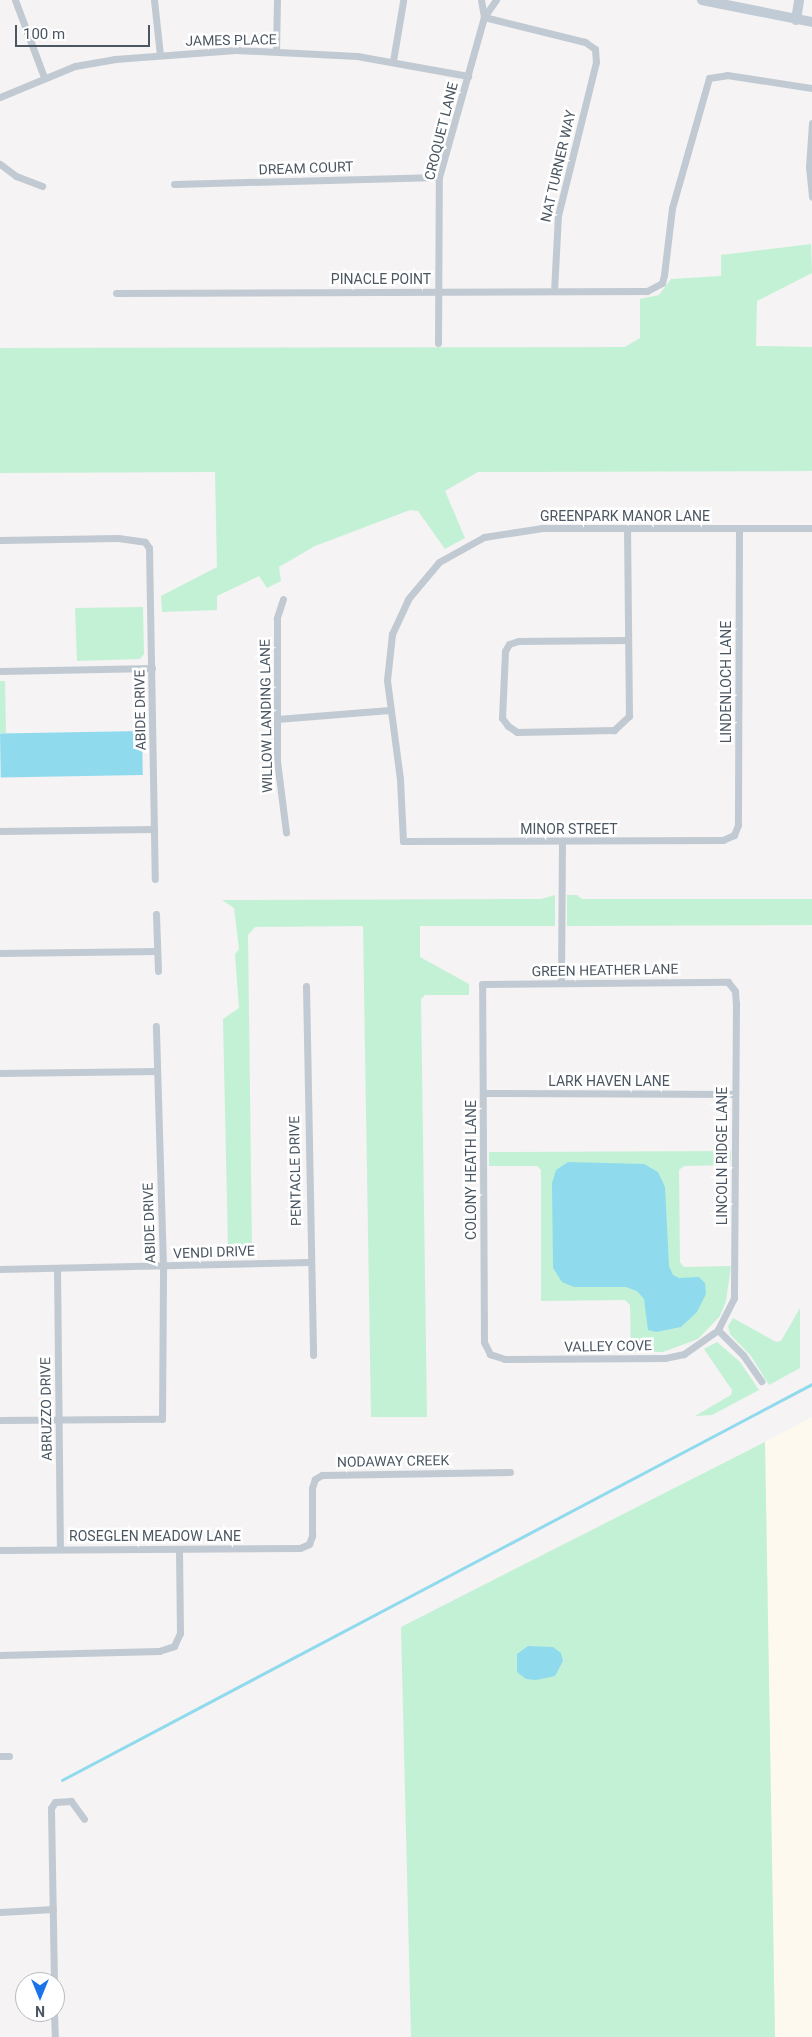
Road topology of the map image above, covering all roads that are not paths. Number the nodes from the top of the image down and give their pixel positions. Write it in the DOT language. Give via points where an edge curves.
graph roads {
  1 [pos="15,0"];
  2 [pos="154,0"];
  3 [pos="277,0"];
  4 [pos="481,0"];
  5 [pos="496,0"];
  6 [pos="702,0"];
  7 [pos="799,0"];
  8 [pos="403,1"];
  9 [pos="484,17"];
  10 [pos="796,20"];
  11 [pos="812,22"];
  12 [pos="276,50"];
  13 [pos="160,55"];
  14 [pos="393,61"];
  15 [pos="468,76"];
  16 [pos="44,77"];
  17 [pos="812,88"];
  18 [pos="0,97"];
  19 [pos="812,123"];
  20 [pos="0,164"];
  21 [pos="439,177"];
  22 [pos="174,184"];
  23 [pos="42,186"];
  24 [pos="812,197"];
  25 [pos="438,291"];
  26 [pos="554,291"];
  27 [pos="116,293"];
  28 [pos="438,343"];
  29 [pos="626,528"];
  30 [pos="739,528"];
  31 [pos="812,528"];
  32 [pos="0,540"];
  33 [pos="283,599"];
  34 [pos="628,640"];
  35 [pos="152,668"];
  36 [pos="0,671"];
  37 [pos="390,710"];
  38 [pos="277,719"];
  39 [pos="154,829"];
  40 [pos="0,831"];
  41 [pos="286,832"];
  42 [pos="734,835"];
  43 [pos="403,841"];
  44 [pos="562,842"];
  45 [pos="155,879"];
  46 [pos="156,914"];
  47 [pos="157,951"];
  48 [pos="0,953"];
  49 [pos="158,971"];
  50 [pos="728,982"];
  51 [pos="561,983"];
  52 [pos="482,984"];
  53 [pos="306,986"];
  54 [pos="156,1026"];
  55 [pos="157,1071"];
  56 [pos="0,1073"];
  57 [pos="483,1094"];
  58 [pos="735,1094"];
  59 [pos="309,1262"];
  60 [pos="163,1266"];
  61 [pos="56,1268"];
  62 [pos="0,1269"];
  63 [pos="718,1330"];
  64 [pos="490,1354"];
  65 [pos="313,1355"];
  66 [pos="762,1381"];
  67 [pos="0,1420"];
  68 [pos="58,1421"];
  69 [pos="510,1472"];
  70 [pos="308,1544"];
  71 [pos="60,1549"];
  72 [pos="179,1549"];
  73 [pos="0,1550"];
  74 [pos="0,1655"];
  75 [pos="0,1756"];
  76 [pos="9,1756"];
  77 [pos="84,1819"];
  78 [pos="53,1909"];
  79 [pos="0,1912"];
  80 [pos="54,1972"];
  81 [pos="54,2022"];
  82 [pos="55,2037"];
  1 -- 16 [label="street"];
  2 -- 13 [label="street"];
  3 -- 12 [label="street"];
  4 -- 9 [label="street, CROQUET LANE"];
  5 -- 9 [label="street, CROQUET LANE"];
  6 -- 10 [label="main road"];
  7 -- 10 [label="main road"];
  8 -- 14 [label="street"];
  9 -- 15 [label="street, CROQUET LANE"];
  9 -- 26 [label="street, NAT TURNER WAY" via="585,42 595,49 596,62 558,214"];
  10 -- 11 [label="main road"];
  12 -- 13 [label="street, JAMES PLACE"];
  12 -- 14 [label="street, JAMES PLACE"];
  13 -- 16 [label="street, JAMES PLACE" via="75,66"];
  14 -- 15 [label="street, JAMES PLACE"];
  15 -- 21 [label="street, CROQUET LANE"];
  16 -- 18 [label="street, JAMES PLACE"];
  17 -- 26 [label="street, PINACLE POINT" via="727,75 709,78 669,222 662,282 647,291"];
  19 -- 24 [label="street" via="809,167"];
  20 -- 23 [label="street" via="16,176"];
  21 -- 22 [label="street, DREAM COURT"];
  21 -- 25 [label="street, CROQUET LANE"];
  25 -- 26 [label="street, PINACLE POINT"];
  25 -- 27 [label="street, PINACLE POINT"];
  25 -- 28 [label="street, CROQUET LANE"];
  29 -- 30 [label="street, GREENPARK MANOR LANE"];
  29 -- 34 [label="street"];
  29 -- 37 [label="street, GREENPARK MANOR LANE" via="542,528 484,537 439,562 408,599 392,634 387,680"];
  30 -- 31 [label="street, GREENPARK MANOR LANE"];
  30 -- 42 [label="street, LINDENLOCH LANE" via="738,825"];
  32 -- 35 [label="street, ABIDE DRIVE" via="118,538 144,542 151,555"];
  33 -- 38 [label="street, WILLOW LANDING LANE" via="277,618"];
  34 -- 34 [label="street" via="629,716 614,730 517,732 502,718 509,644 518,641"];
  35 -- 36 [label="street"];
  35 -- 39 [label="street, ABIDE DRIVE"];
  37 -- 38 [label="street"];
  37 -- 43 [label="street, GREENPARK MANOR LANE" via="400,779"];
  38 -- 41 [label="street, WILLOW LANDING LANE" via="279,788"];
  39 -- 40 [label="street"];
  39 -- 45 [label="street, ABIDE DRIVE"];
  42 -- 44 [label="street, MINOR STREET" via="723,840"];
  43 -- 44 [label="street, MINOR STREET"];
  44 -- 51 [label="street"];
  46 -- 47 [label="street"];
  47 -- 48 [label="street"];
  47 -- 49 [label="street"];
  50 -- 51 [label="street, GREEN HEATHER LANE"];
  50 -- 58 [label="street, LINCOLN RIDGE LANE" via="735,991"];
  51 -- 52 [label="street, GREEN HEATHER LANE"];
  52 -- 57 [label="street, COLONY HEATH LANE"];
  53 -- 59 [label="street, PENTACLE DRIVE"];
  54 -- 55 [label="street, ABIDE DRIVE"];
  55 -- 56 [label="street"];
  55 -- 60 [label="street, ABIDE DRIVE"];
  57 -- 58 [label="street, LARK HAVEN LANE"];
  57 -- 64 [label="street, COLONY HEATH LANE" via="484,1342"];
  58 -- 63 [label="street, LINCOLN RIDGE LANE" via="734,1298"];
  59 -- 60 [label="street, VENDI DRIVE"];
  59 -- 65 [label="street, PENTACLE DRIVE"];
  60 -- 61 [label="street, VENDI DRIVE"];
  60 -- 68 [label="street, ABIDE DRIVE" via="162,1419"];
  61 -- 62 [label="street, VENDI DRIVE"];
  61 -- 68 [label="street, ABRUZZO DRIVE"];
  63 -- 64 [label="street, VALLEY COVE" via="684,1354 665,1358 505,1359"];
  63 -- 66 [label="street" via="743,1355"];
  67 -- 68 [label="street"];
  68 -- 71 [label="street, ABRUZZO DRIVE"];
  69 -- 70 [label="street, NODAWAY CREEK" via="322,1475 315,1479 312,1488 312,1536"];
  70 -- 72 [label="street, ROSEGLEN MEADOW LANE" via="300,1548"];
  71 -- 72 [label="street, ROSEGLEN MEADOW LANE"];
  71 -- 73 [label="street, ROSEGLEN MEADOW LANE"];
  72 -- 74 [label="street" via="180,1632 174,1646 159,1651"];
  75 -- 76 [label="street"];
  77 -- 78 [label="street" via="71,1801 55,1802 50,1816"];
  78 -- 79 [label="street"];
  78 -- 80 [label="street"];
  81 -- 82 [label="street"];
}
